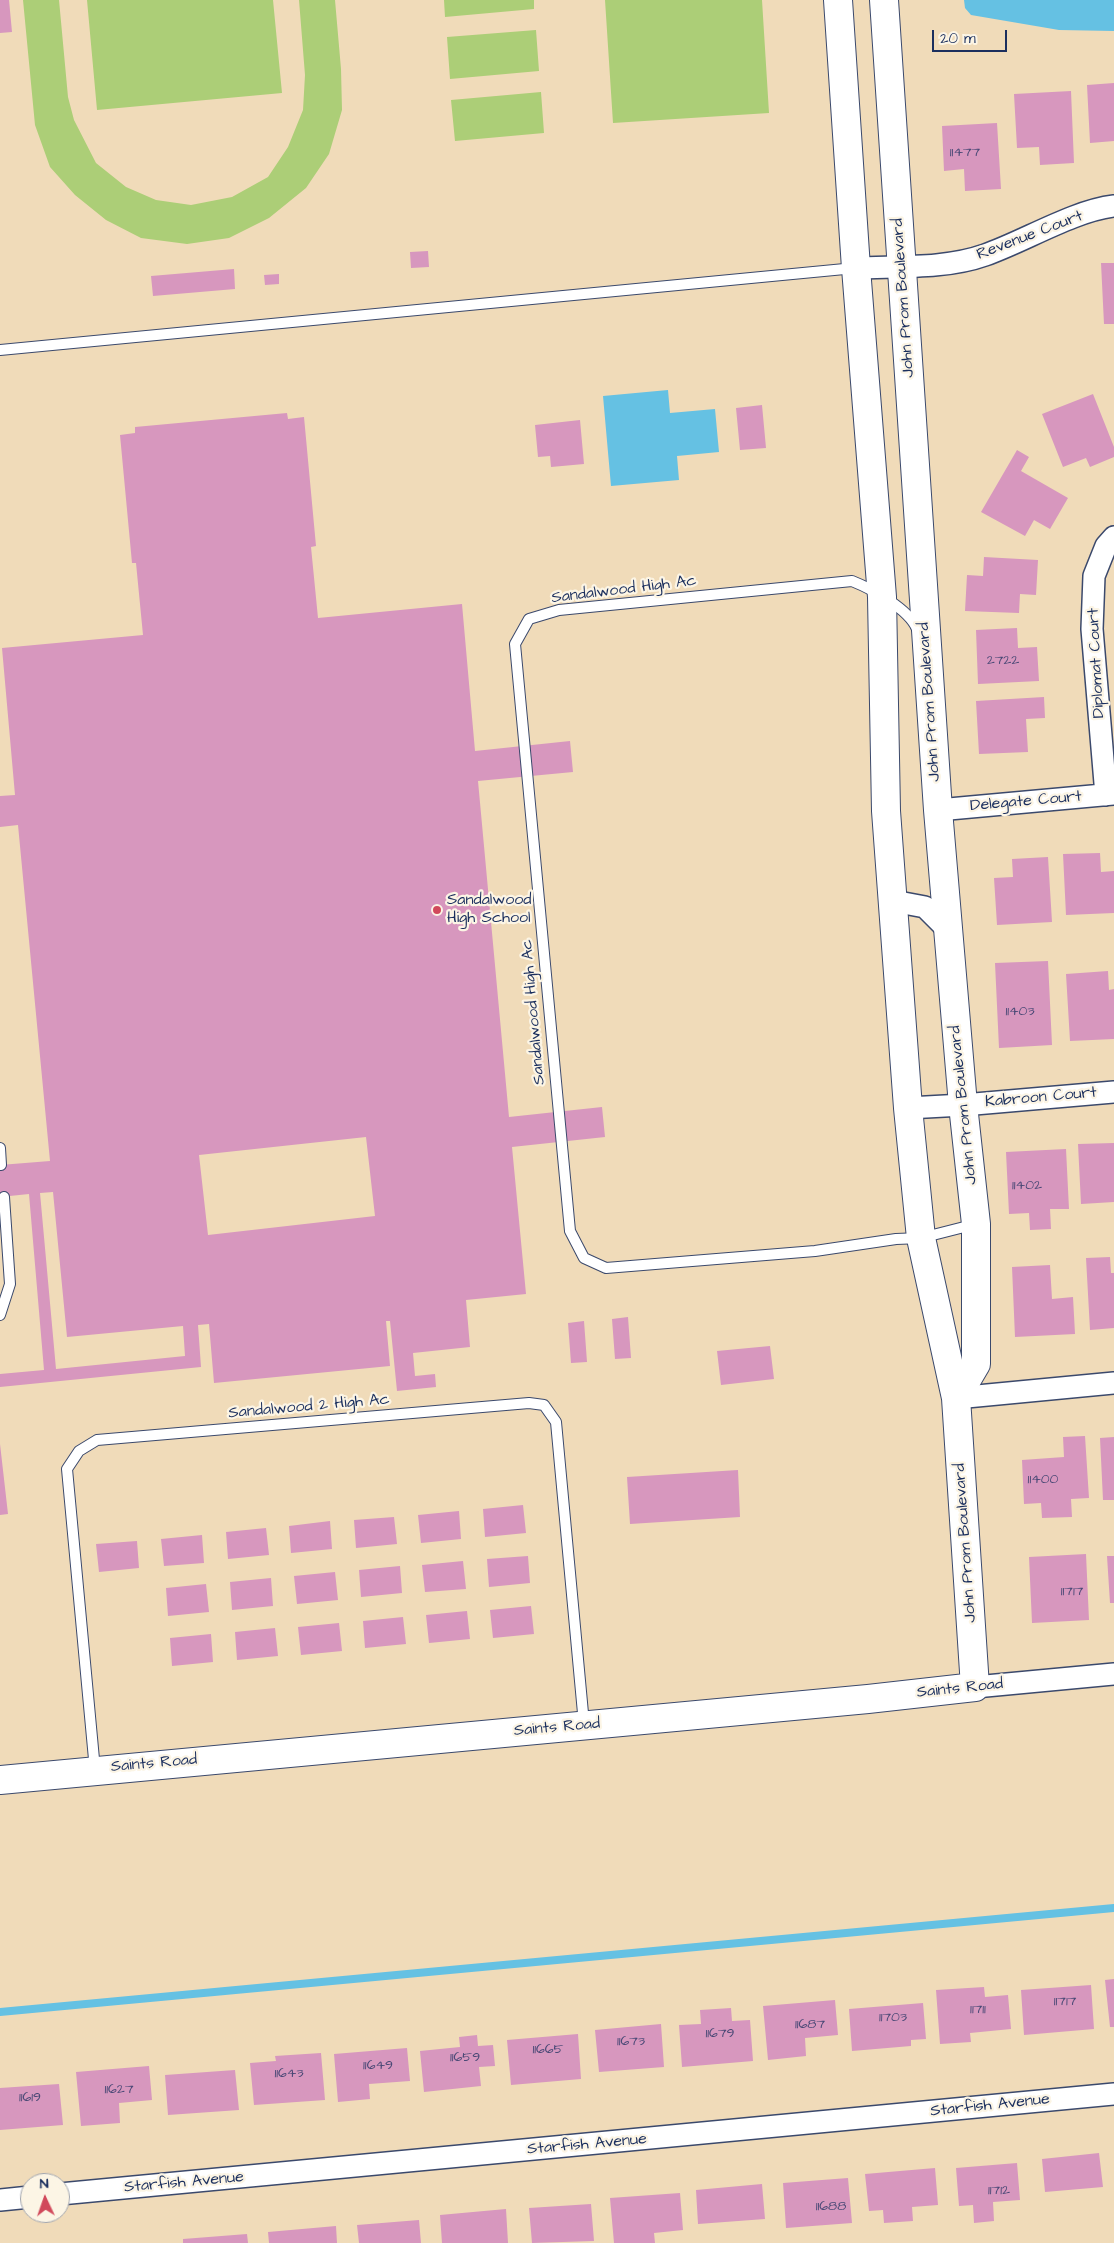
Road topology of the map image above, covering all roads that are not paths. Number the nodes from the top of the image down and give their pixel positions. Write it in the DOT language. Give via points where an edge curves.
graph roads {
  1 [pos="838,0"];
  2 [pos="884,0"];
  3 [pos="1114,206"];
  4 [pos="902,266"];
  5 [pos="856,268"];
  6 [pos="0,350"];
  7 [pos="1114,537"];
  8 [pos="882,597"];
  9 [pos="926,651"];
  10 [pos="1110,794"];
  11 [pos="938,810"];
  12 [pos="893,901"];
  13 [pos="949,931"];
  14 [pos="1114,1092"];
  15 [pos="963,1105"];
  16 [pos="908,1108"];
  17 [pos="0,1148"];
  18 [pos="1,1165"];
  19 [pos="4,1196"];
  20 [pos="976,1224"];
  21 [pos="921,1238"];
  22 [pos="0,1315"];
  23 [pos="1114,1383"];
  24 [pos="956,1398"];
  25 [pos="1114,1674"];
  26 [pos="975,1687"];
  27 [pos="584,1725"];
  28 [pos="95,1770"];
  29 [pos="0,1780"];
  30 [pos="1114,2094"];
  31 [pos="70,2193"];
  32 [pos="20,2198"];
  33 [pos="0,2200"];
  1 -- 5 [label="street, John Prom Boulevard"];
  2 -- 4 [label="street, John Prom Boulevard"];
  3 -- 4 [label="street, Revenue Court" via="1080,216 984,256 949,263"];
  4 -- 5 [label="street, Revenue Court"];
  4 -- 9 [label="street, John Prom Boulevard"];
  5 -- 6 [label="lane"];
  5 -- 8 [label="street, John Prom Boulevard"];
  7 -- 10 [label="street, Diplomat Court" via="1106,546 1094,576 1092,629"];
  8 -- 9 [label="lane, Sandalwood High Ac" via="914,620"];
  8 -- 12 [label="street, John Prom Boulevard" via="886,812"];
  8 -- 21 [label="lane, Sandalwood High Ac" via="871,588 852,581 559,610 529,619 515,644 570,1231 584,1258 606,1268 815,1251 896,1238"];
  9 -- 11 [label="street, John Prom Boulevard"];
  10 -- 11 [label="street, Delegate Court"];
  11 -- 13 [label="street, John Prom Boulevard"];
  12 -- 13 [label="street" via="925,907"];
  12 -- 16 [label="street, John Prom Boulevard"];
  13 -- 15 [label="street, John Prom Boulevard"];
  14 -- 15 [label="street, Kabroon Court"];
  15 -- 16 [label="street, Kabroon Court"];
  15 -- 20 [label="street, John Prom Boulevard"];
  16 -- 21 [label="street, John Prom Boulevard"];
  17 -- 18 [label="lane"];
  19 -- 22 [label="lane" via="10,1284"];
  20 -- 21 [label="lane, Sandalwood High Ac"];
  20 -- 24 [label="street, John Prom Boulevard" via="976,1364"];
  21 -- 24 [label="street, John Prom Boulevard"];
  23 -- 24 [label="street"];
  24 -- 26 [label="street, John Prom Boulevard"];
  25 -- 26 [label="street, Saints Road"];
  26 -- 27 [label="street, Saints Road"];
  27 -- 28 [label="street, Saints Road"];
  27 -- 28 [label="lane, Sandalwood 2 High Ac" via="556,1422 544,1406 529,1403 97,1440 79,1451 67,1469"];
  28 -- 29 [label="street, Saints Road"];
  30 -- 31 [label="street, Starfish Avenue"];
  32 -- 33 [label="street"];
}
